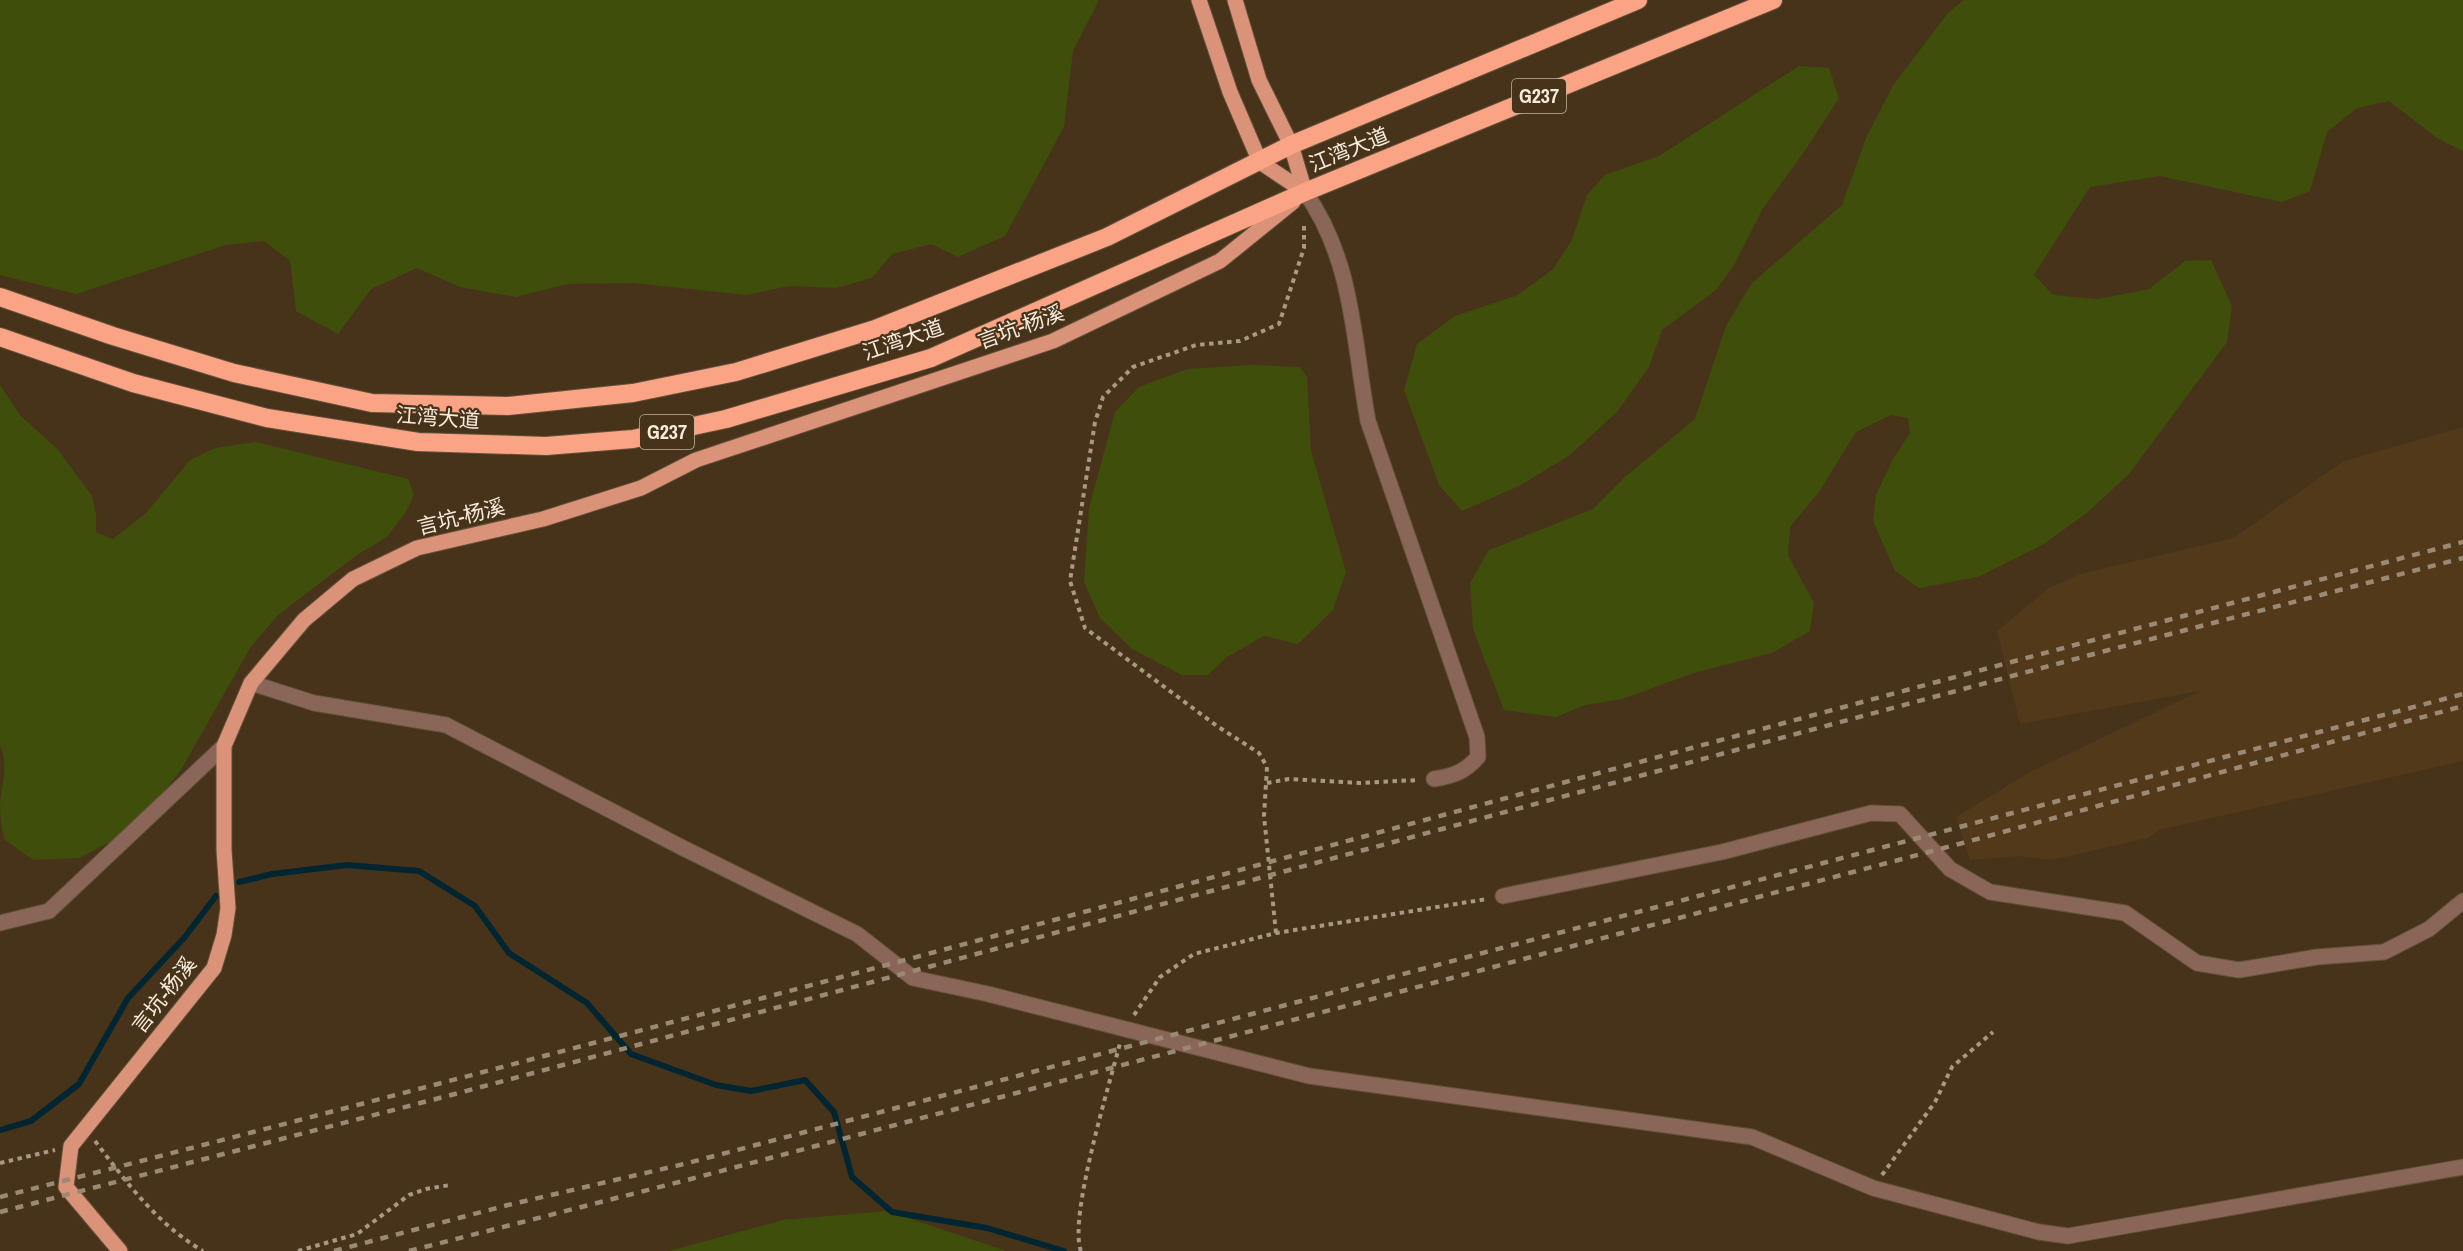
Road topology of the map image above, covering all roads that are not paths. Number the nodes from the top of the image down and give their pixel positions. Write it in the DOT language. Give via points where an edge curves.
graph roads {
  1 [pos="1199,0"];
  2 [pos="1235,0"];
  3 [pos="1638,0"];
  4 [pos="1773,0"];
  5 [pos="1291,145"];
  6 [pos="1260,162"];
  7 [pos="1305,192"];
  8 [pos="0,297"];
  9 [pos="0,337"];
  10 [pos="251,683"];
  11 [pos="224,746"];
  12 [pos="1434,779"];
  13 [pos="1503,896"];
  14 [pos="2463,901"];
  15 [pos="0,923"];
  16 [pos="2463,1167"];
  17 [pos="120,1251"];
  1 -- 6 [label="main road" via="1230,92"];
  2 -- 5 [label="main road" via="1259,80"];
  3 -- 5 [label="highway, 江湾大道 / G237"];
  4 -- 7 [label="highway, 江湾大道 / G237"];
  5 -- 6 [label="highway, 江湾大道 / G237"];
  5 -- 7 [label="main road"];
  6 -- 7 [label="main road"];
  6 -- 8 [label="highway, 江湾大道 / G237" via="1107,237 875,329 736,372 633,393 508,406 372,403 234,373"];
  7 -- 9 [label="highway, 江湾大道 / G237" via="931,358 726,419 633,439 546,446 418,442 383,437 267,418 133,383"];
  7 -- 10 [label="main road, 言坑-杨溪" via="1220,261 1053,341 696,460 641,488 543,519 417,548 353,579 304,620"];
  7 -- 12 [label="street" via="1323,218 1345,278 1368,421 1477,737 1478,757 1471,765 1454,775"];
  10 -- 11 [label="main road, 言坑-杨溪"];
  10 -- 16 [label="street" via="314,703 446,725 857,934 913,978 1309,1076 1752,1137 1873,1188 2039,1232 2068,1236"];
  11 -- 15 [label="street" via="49,911"];
  11 -- 17 [label="main road, 言坑-杨溪" via="228,908 214,968 70,1146 66,1187"];
  13 -- 14 [label="street" via="1722,852 1871,813 1900,814 1950,869 1990,892 2125,913 2197,963 2239,970 2317,957 2384,952 2429,929"];
}
